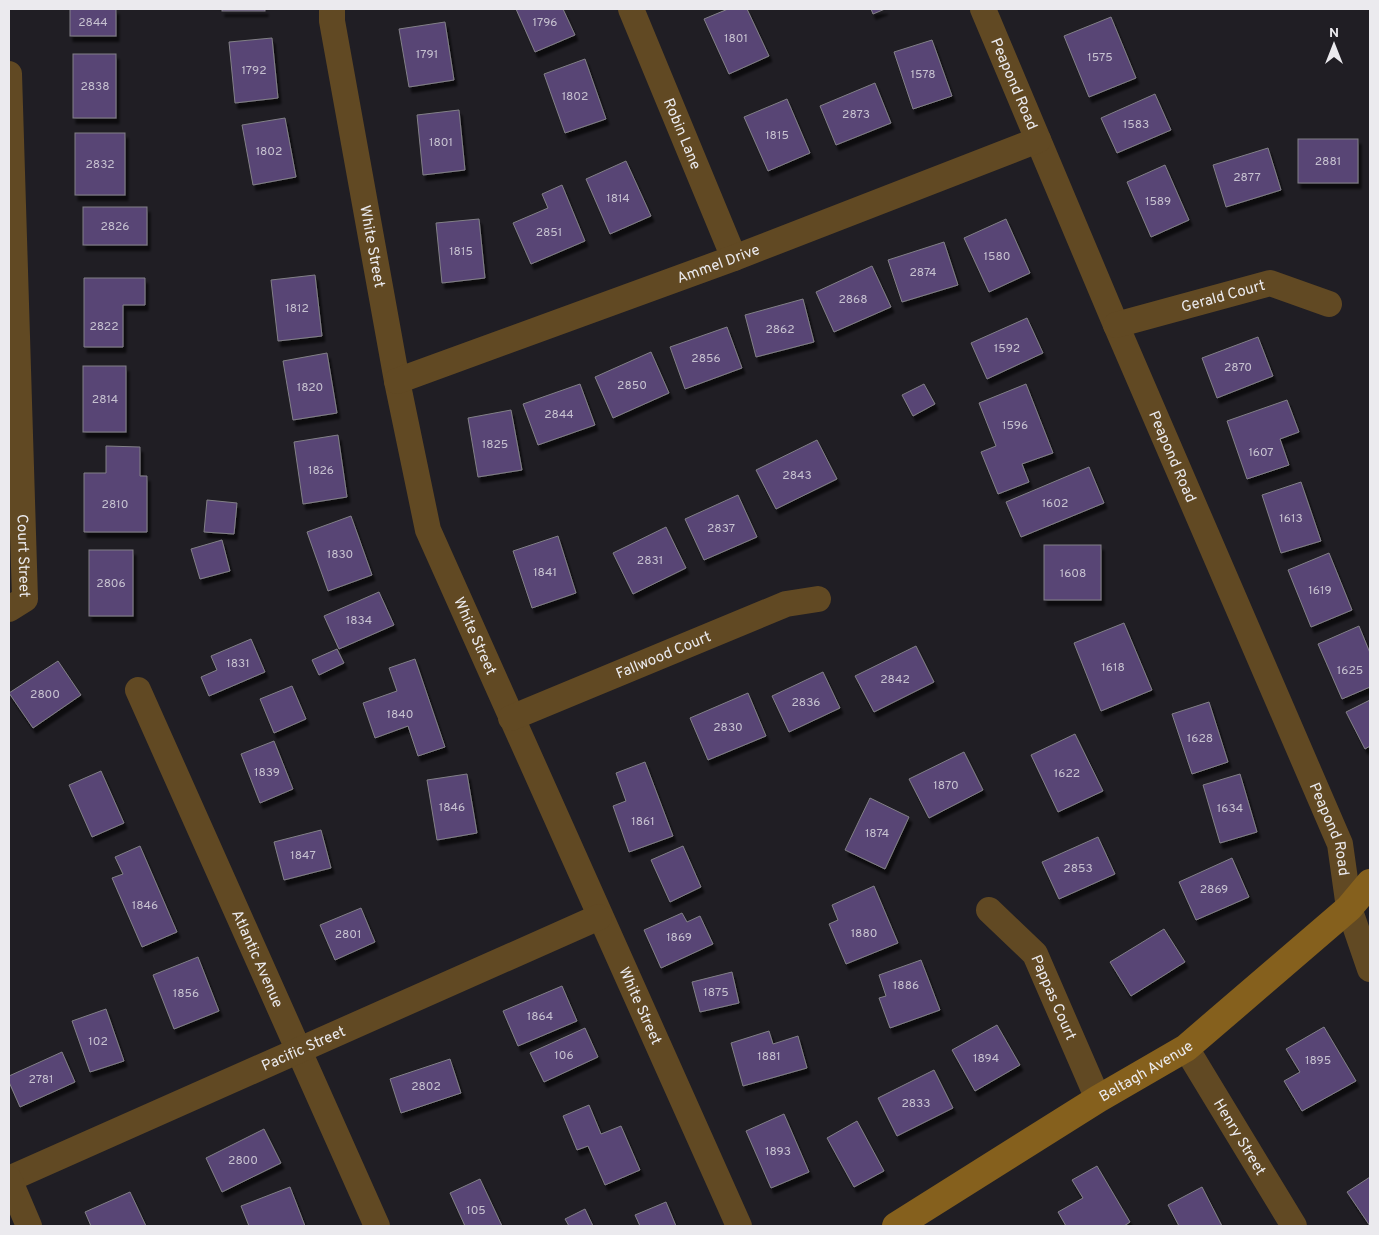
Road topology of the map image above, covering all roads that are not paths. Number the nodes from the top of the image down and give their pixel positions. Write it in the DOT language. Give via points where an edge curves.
graph roads {
  1 [pos="332,9"];
  2 [pos="631,9"];
  3 [pos="983,9"];
  4 [pos="9,74"];
  5 [pos="1038,140"];
  6 [pos="734,258"];
  7 [pos="1330,304"];
  8 [pos="1116,325"];
  9 [pos="397,381"];
  10 [pos="818,599"];
  11 [pos="9,609"];
  12 [pos="138,690"];
  13 [pos="511,718"];
  14 [pos="1370,883"];
  15 [pos="1349,908"];
  16 [pos="988,910"];
  17 [pos="600,917"];
  18 [pos="1370,969"];
  19 [pos="1186,1048"];
  20 [pos="299,1051"];
  21 [pos="1098,1099"];
  22 [pos="9,1179"];
  23 [pos="904,1224"];
  24 [pos="29,1226"];
  25 [pos="377,1226"];
  26 [pos="739,1226"];
  27 [pos="1294,1226"];
  1 -- 9 [label="street, White Street"];
  2 -- 6 [label="street, Robin Lane"];
  3 -- 5 [label="street, Peapond Road"];
  4 -- 11 [label="street, Court Street" via="25,599"];
  5 -- 6 [label="street, Ammel Drive"];
  5 -- 8 [label="street, Peapond Road"];
  6 -- 9 [label="street, Ammel Drive"];
  7 -- 8 [label="street, Gerald Court" via="1270,283"];
  8 -- 15 [label="street, Peapond Road" via="1340,844"];
  9 -- 13 [label="street, White Street" via="428,530"];
  10 -- 13 [label="street, Fallwood Court" via="786,604"];
  12 -- 20 [label="street, Atlantic Avenue"];
  13 -- 17 [label="street, White Street"];
  14 -- 15 [label="street, Beltagh Avenue"];
  15 -- 18 [label="street, Peapond Road"];
  15 -- 19 [label="street, Beltagh Avenue"];
  16 -- 21 [label="street, Pappas Court" via="1035,954"];
  17 -- 20 [label="street, Pacific Street"];
  17 -- 26 [label="street, White Street"];
  19 -- 21 [label="street, Beltagh Avenue"];
  19 -- 27 [label="street, Henry Street"];
  20 -- 22 [label="street, Pacific Street"];
  20 -- 25 [label="street, Atlantic Avenue"];
  21 -- 23 [label="street, Beltagh Avenue"];
  22 -- 24 [label="street"];
}
